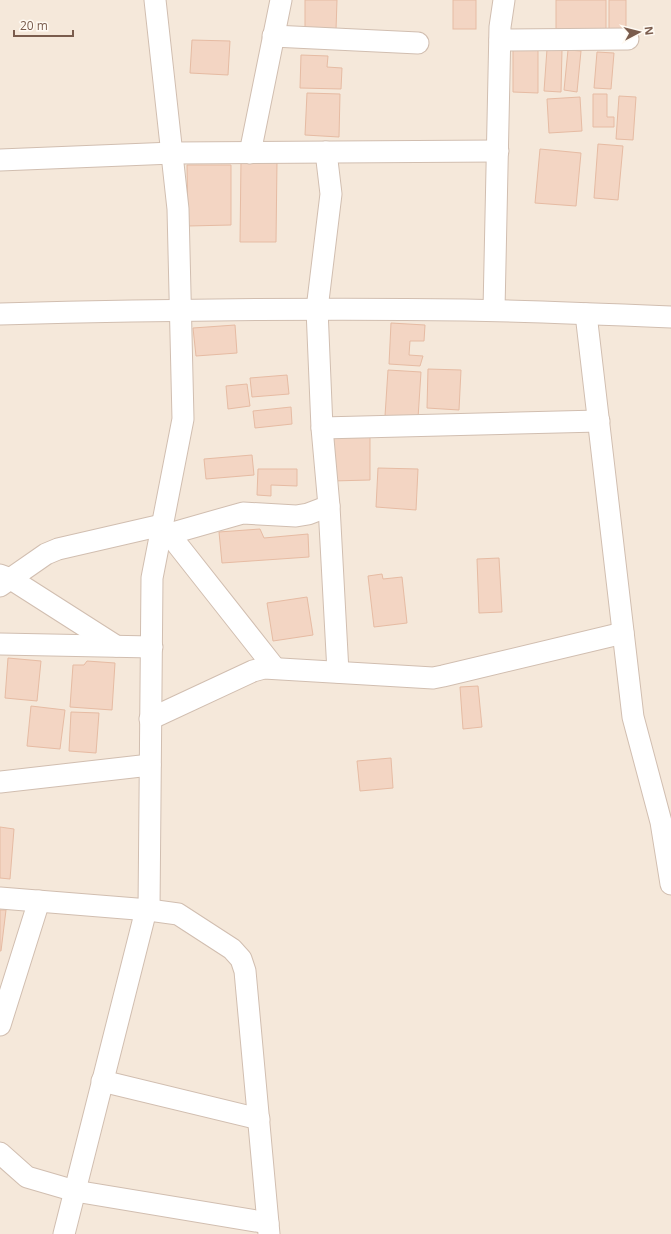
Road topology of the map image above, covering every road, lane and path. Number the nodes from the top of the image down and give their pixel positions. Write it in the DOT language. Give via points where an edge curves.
graph roads {
  1 [pos="156,0"];
  2 [pos="281,0"];
  3 [pos="504,0"];
  4 [pos="274,36"];
  5 [pos="628,39"];
  6 [pos="500,40"];
  7 [pos="418,43"];
  8 [pos="498,151"];
  9 [pos="326,152"];
  10 [pos="173,153"];
  11 [pos="250,153"];
  12 [pos="0,160"];
  13 [pos="317,309"];
  14 [pos="181,310"];
  15 [pos="494,310"];
  16 [pos="0,314"];
  17 [pos="586,314"];
  18 [pos="671,317"];
  19 [pos="598,421"];
  20 [pos="322,428"];
  21 [pos="329,506"];
  22 [pos="166,530"];
  23 [pos="4,580"];
  24 [pos="623,633"];
  25 [pos="0,644"];
  26 [pos="116,646"];
  27 [pos="152,646"];
  28 [pos="274,667"];
  29 [pos="338,672"];
  30 [pos="150,719"];
  31 [pos="150,764"];
  32 [pos="0,782"];
  33 [pos="671,884"];
  34 [pos="0,898"];
  35 [pos="39,901"];
  36 [pos="148,910"];
  37 [pos="2,1012"];
  38 [pos="102,1082"];
  39 [pos="259,1120"];
  40 [pos="0,1153"];
  41 [pos="75,1191"];
  42 [pos="269,1228"];
  43 [pos="64,1234"];
  1 -- 10 [label="street"];
  2 -- 4 [label="street"];
  3 -- 6 [label="street"];
  4 -- 7 [label="street"];
  4 -- 11 [label="street"];
  5 -- 6 [label="street"];
  6 -- 8 [label="street"];
  8 -- 9 [label="street"];
  8 -- 15 [label="street"];
  9 -- 11 [label="street"];
  9 -- 13 [label="street" via="331,194"];
  10 -- 11 [label="street"];
  10 -- 12 [label="street"];
  10 -- 14 [label="street" via="178,209"];
  13 -- 14 [label="street"];
  13 -- 15 [label="street"];
  13 -- 20 [label="street"];
  14 -- 16 [label="street"];
  14 -- 22 [label="street" via="183,419"];
  15 -- 17 [label="street"];
  17 -- 18 [label="street"];
  17 -- 19 [label="street"];
  19 -- 20 [label="street"];
  19 -- 24 [label="street"];
  20 -- 21 [label="street"];
  21 -- 22 [label="street" via="296,516 243,513"];
  21 -- 29 [label="street"];
  22 -- 23 [label="street" via="58,548"];
  22 -- 27 [label="street" via="152,578"];
  22 -- 28 [label="street"];
  23 -- 26 [label="street"];
  24 -- 29 [label="street" via="443,676"];
  24 -- 33 [label="street" via="633,717 661,822"];
  25 -- 26 [label="street"];
  26 -- 27 [label="street"];
  27 -- 30 [label="street"];
  28 -- 29 [label="street"];
  28 -- 30 [label="street" via="253,671"];
  30 -- 31 [label="street"];
  31 -- 32 [label="street"];
  31 -- 36 [label="street"];
  34 -- 35 [label="street"];
  35 -- 36 [label="street"];
  35 -- 37 [label="street"];
  36 -- 38 [label="street"];
  36 -- 39 [label="street" via="184,917 232,949 241,959 245,972"];
  38 -- 39 [label="street"];
  38 -- 41 [label="street"];
  39 -- 42 [label="street"];
  40 -- 41 [label="street" via="27,1177"];
  41 -- 42 [label="street"];
  41 -- 43 [label="street"];
}
